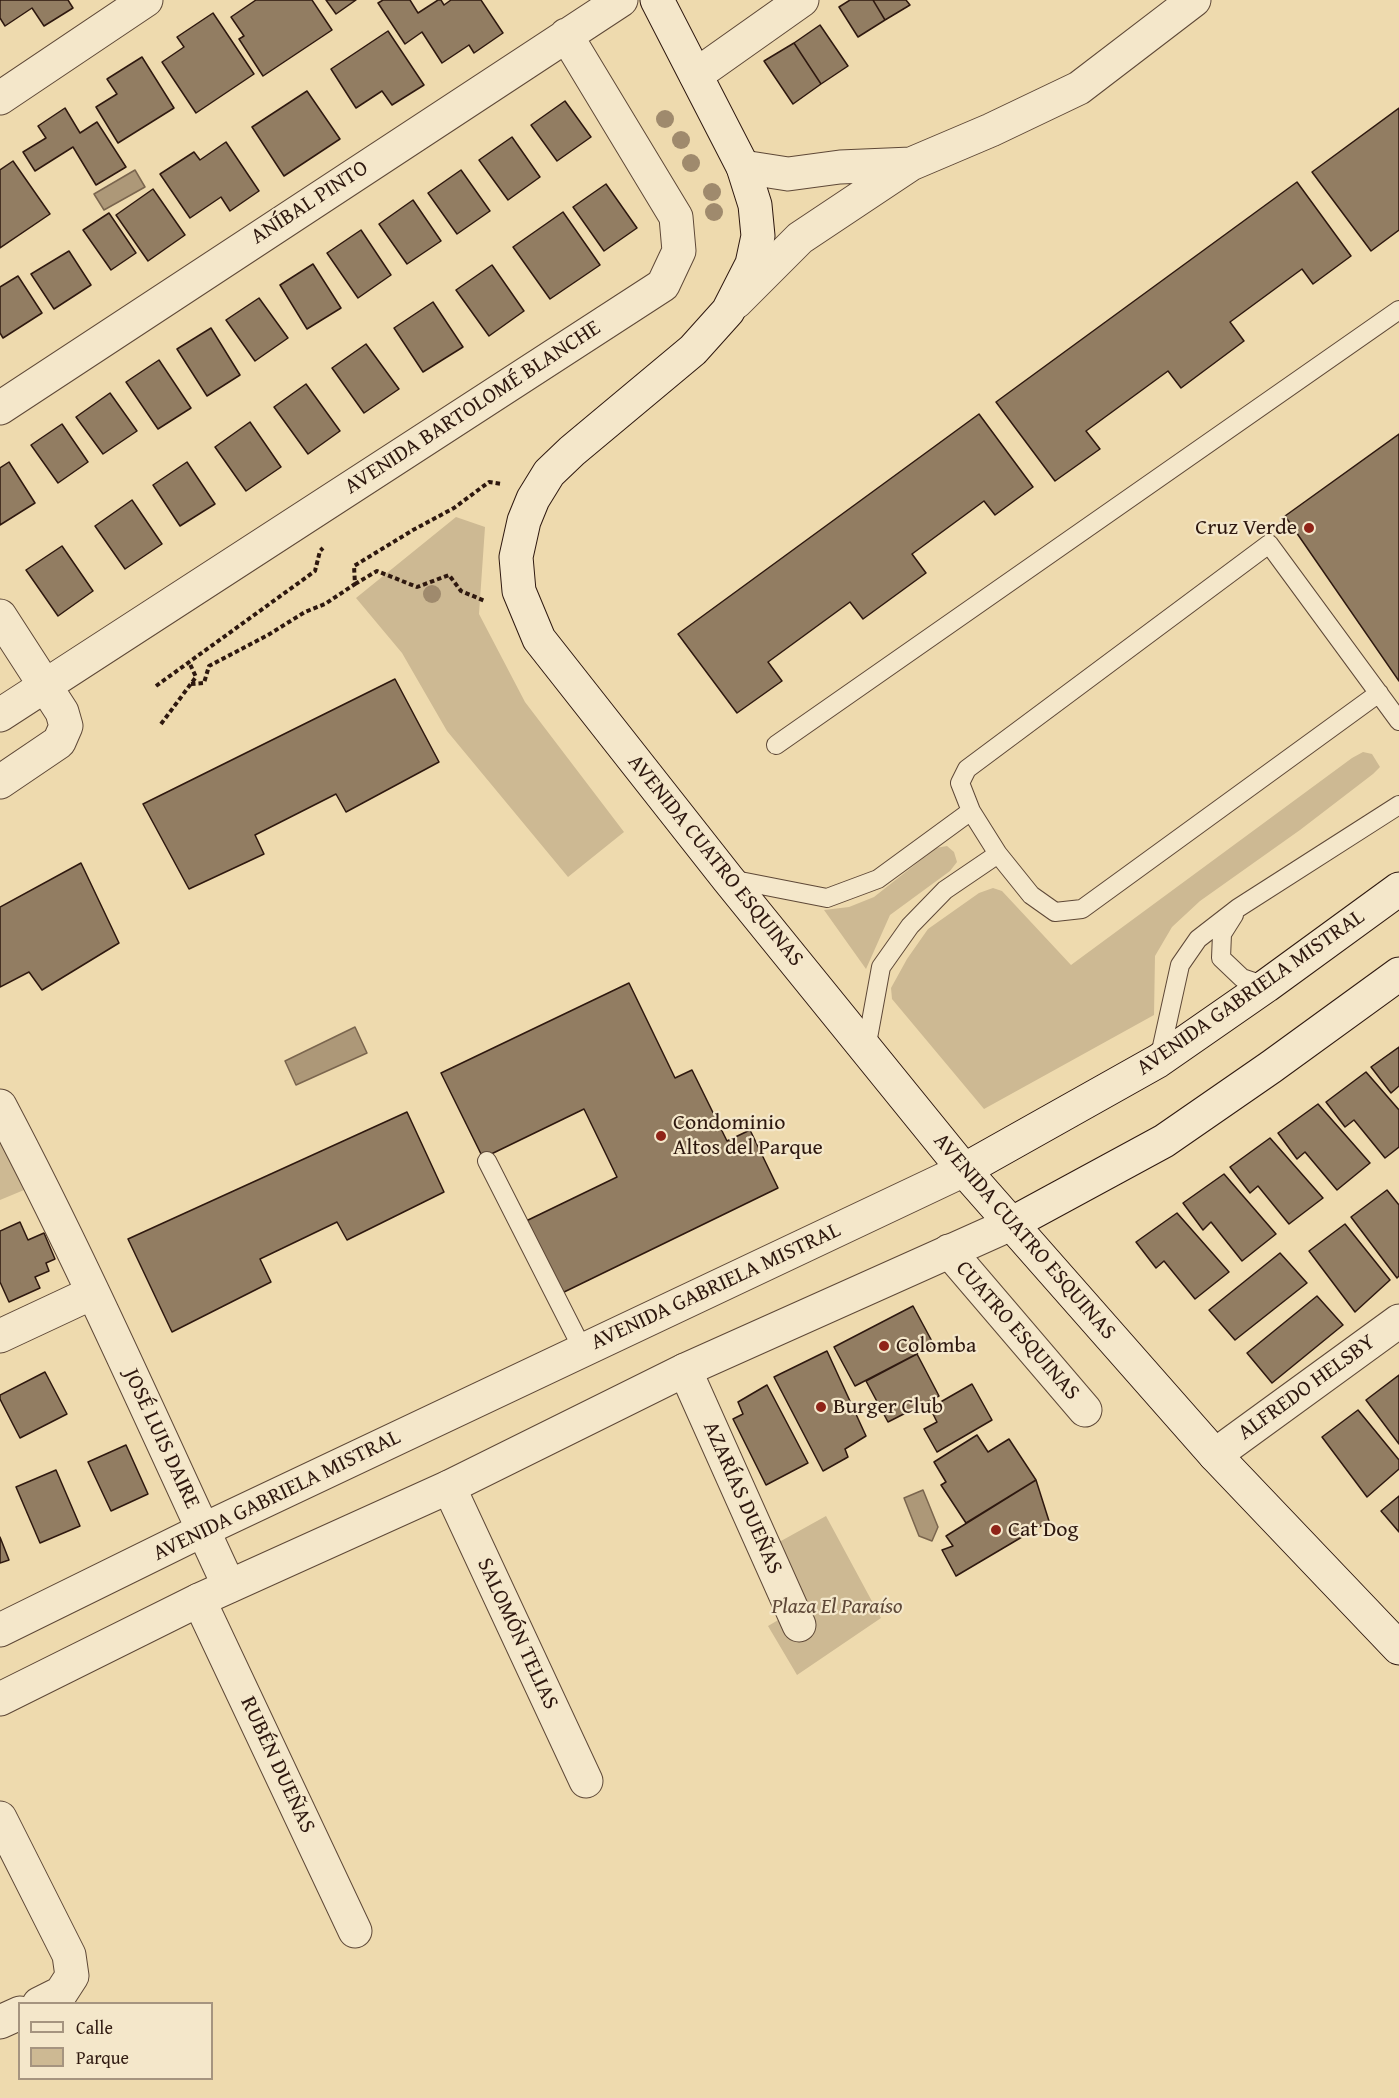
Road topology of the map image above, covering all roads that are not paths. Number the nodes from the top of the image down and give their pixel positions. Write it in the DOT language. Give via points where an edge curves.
graph roads {
  1 [pos="146,0"];
  2 [pos="621,0"];
  3 [pos="657,0"];
  4 [pos="802,0"];
  5 [pos="1194,0"];
  6 [pos="566,34"];
  7 [pos="696,75"];
  8 [pos="0,98"];
  9 [pos="910,164"];
  10 [pos="743,167"];
  11 [pos="1399,310"];
  12 [pos="728,311"];
  13 [pos="0,408"];
  14 [pos="0,616"];
  15 [pos="44,685"];
  16 [pos="1379,693"];
  17 [pos="0,715"];
  18 [pos="1399,721"];
  19 [pos="776,745"];
  20 [pos="0,782"];
  21 [pos="1399,805"];
  22 [pos="971,811"];
  23 [pos="998,854"];
  24 [pos="728,879"];
  25 [pos="1399,889"];
  26 [pos="1238,908"];
  27 [pos="1399,974"];
  28 [pos="1266,986"];
  29 [pos="866,1049"];
  30 [pos="1158,1062"];
  31 [pos="0,1106"];
  32 [pos="488,1161"];
  33 [pos="964,1170"];
  34 [pos="1011,1224"];
  35 [pos="949,1251"];
  36 [pos="92,1293"];
  37 [pos="1399,1321"];
  38 [pos="0,1336"];
  39 [pos="583,1350"];
  40 [pos="686,1370"];
  41 [pos="1085,1410"];
  42 [pos="1215,1455"];
  43 [pos="449,1486"];
  44 [pos="203,1530"];
  45 [pos="229,1586"];
  46 [pos="199,1600"];
  47 [pos="799,1625"];
  48 [pos="0,1630"];
  49 [pos="1399,1648"];
  50 [pos="0,1699"];
  51 [pos="585,1781"];
  52 [pos="0,1818"];
  53 [pos="355,1930"];
  54 [pos="43,2002"];
  55 [pos="18,2014"];
  56 [pos="0,2022"];
  1 -- 8 [label="street"];
  2 -- 6 [label="street, ANÍBAL PINTO"];
  3 -- 7 [label="street, AVENIDA CUATRO ESQUINAS"];
  4 -- 7 [label="street"];
  5 -- 9 [label="street" via="1079,88"];
  6 -- 13 [label="street, ANÍBAL PINTO"];
  6 -- 15 [label="street, AVENIDA BARTOLOMÉ BLANCHE" via="676,217 679,251 663,285"];
  7 -- 10 [label="street, AVENIDA CUATRO ESQUINAS"];
  9 -- 10 [label="street" via="788,174"];
  9 -- 12 [label="street" via="800,238"];
  10 -- 12 [label="street, AVENIDA CUATRO ESQUINAS" via="755,205 758,236 752,264"];
  11 -- 19 [label="lane"];
  12 -- 24 [label="street, AVENIDA CUATRO ESQUINAS" via="693,350 549,473 524,521 516,557 519,591 538,639"];
  14 -- 15 [label="street"];
  15 -- 17 [label="street, AVENIDA BARTOLOMÉ BLANCHE"];
  15 -- 20 [label="street" via="62,712 66,726 59,742"];
  16 -- 18 [label="lane"];
  16 -- 22 [label="lane" via="1269,544 967,769 960,783"];
  16 -- 23 [label="lane" via="1082,909 1055,912 1031,895"];
  21 -- 26 [label="lane"];
  22 -- 23 [label="lane"];
  22 -- 24 [label="lane" via="878,879 827,898"];
  23 -- 29 [label="lane" via="945,890 910,926 881,968"];
  24 -- 29 [label="street, AVENIDA CUATRO ESQUINAS"];
  25 -- 28 [label="street, AVENIDA GABRIELA MISTRAL"];
  26 -- 28 [label="lane" via="1222,934 1221,958 1242,978"];
  26 -- 30 [label="lane" via="1198,939 1180,965"];
  27 -- 34 [label="street" via="1164,1141"];
  28 -- 30 [label="street, AVENIDA GABRIELA MISTRAL"];
  29 -- 33 [label="street, AVENIDA CUATRO ESQUINAS"];
  30 -- 33 [label="street, AVENIDA GABRIELA MISTRAL"];
  31 -- 36 [label="street, JOSÉ LUIS DAIRE"];
  32 -- 39 [label="lane"];
  33 -- 34 [label="street, AVENIDA CUATRO ESQUINAS"];
  33 -- 39 [label="street, AVENIDA GABRIELA MISTRAL"];
  34 -- 35 [label="street"];
  34 -- 42 [label="street, AVENIDA CUATRO ESQUINAS"];
  35 -- 40 [label="street"];
  35 -- 41 [label="street, CUATRO ESQUINAS"];
  36 -- 38 [label="street"];
  36 -- 44 [label="street, JOSÉ LUIS DAIRE"];
  37 -- 42 [label="street, ALFREDO HELSBY"];
  39 -- 44 [label="street, AVENIDA GABRIELA MISTRAL"];
  40 -- 43 [label="street"];
  40 -- 47 [label="street, AZARÍAS DUEÑAS"];
  42 -- 49 [label="street, AVENIDA CUATRO ESQUINAS"];
  43 -- 45 [label="street"];
  43 -- 51 [label="street, SALOMÓN TELIAS"];
  44 -- 45 [label="street, JOSÉ LUIS DAIRE"];
  44 -- 48 [label="street, AVENIDA GABRIELA MISTRAL"];
  45 -- 46 [label="street"];
  46 -- 50 [label="street"];
  46 -- 53 [label="street, RUBÉN DUEÑAS"];
  52 -- 54 [label="street" via="69,1955 72,1976 61,1993"];
  55 -- 56 [label="street"];
}
